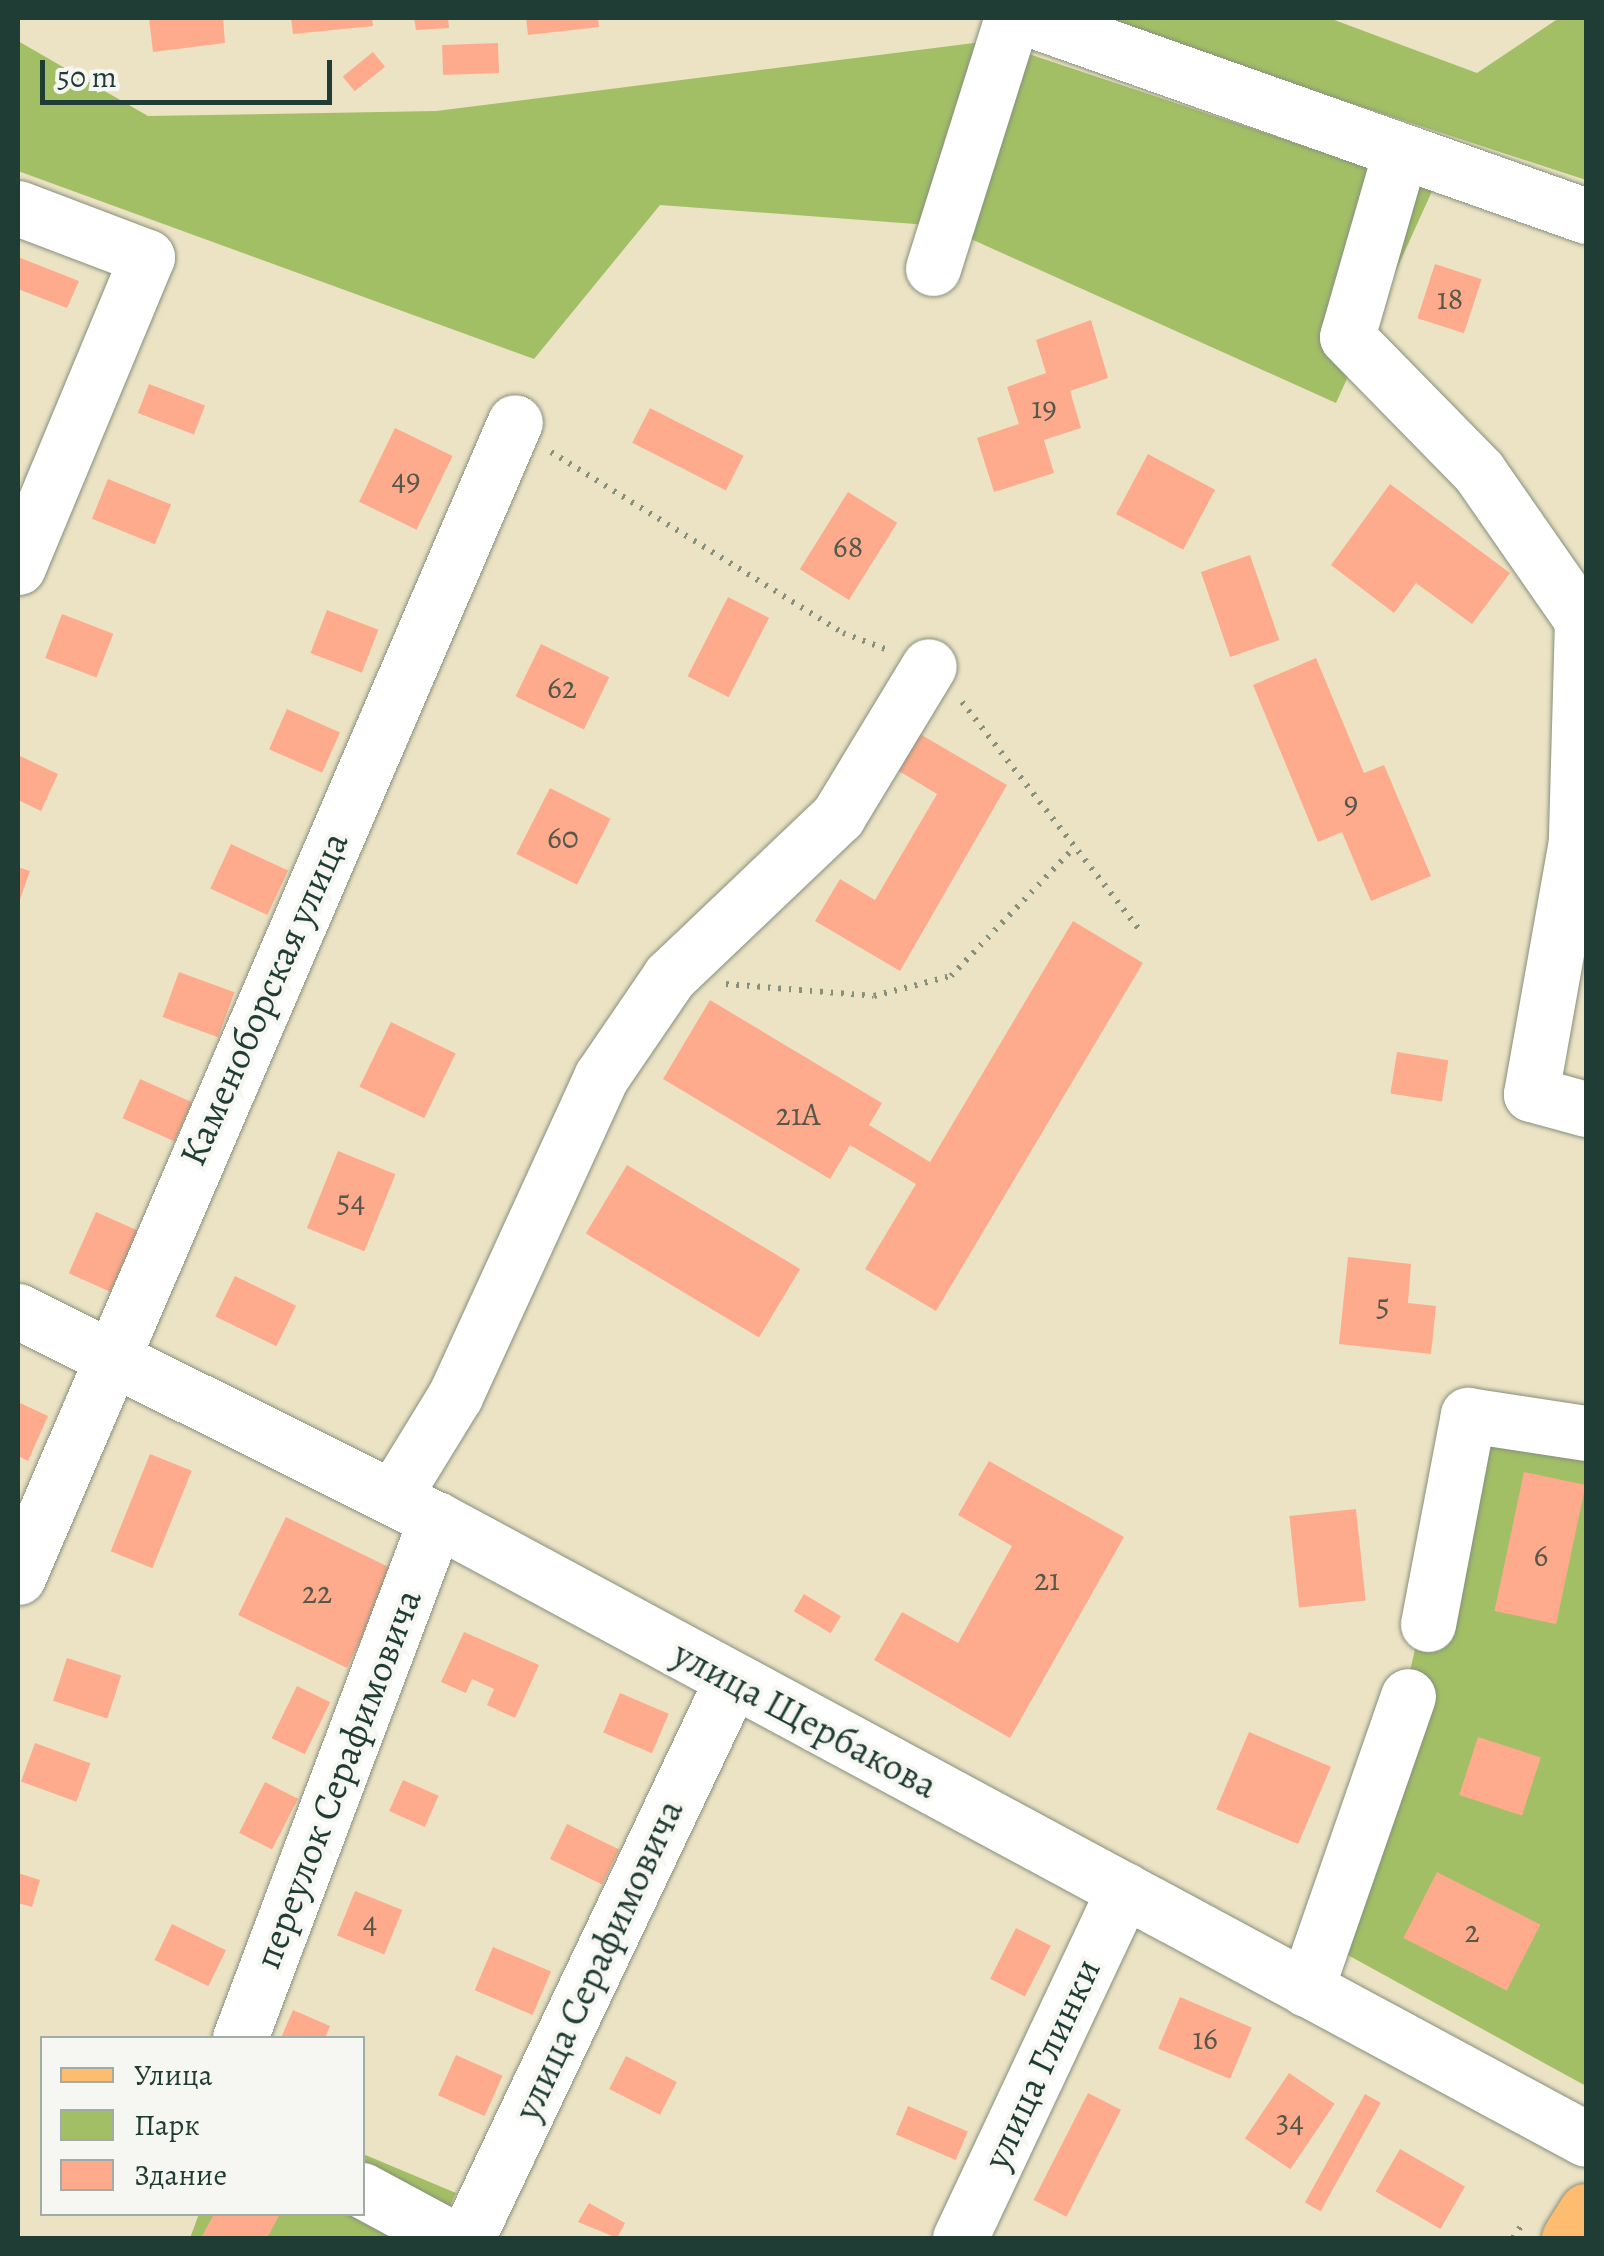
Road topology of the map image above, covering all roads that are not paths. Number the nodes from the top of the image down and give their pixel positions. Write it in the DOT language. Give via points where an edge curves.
graph roads {
  1 [pos="1012,18"];
  2 [pos="1028,18"];
  3 [pos="1400,153"];
  4 [pos="18,208"];
  5 [pos="1586,216"];
  6 [pos="933,268"];
  7 [pos="515,422"];
  8 [pos="18,567"];
  9 [pos="929,666"];
  10 [pos="1586,1109"];
  11 [pos="18,1312"];
  12 [pos="108,1354"];
  13 [pos="1586,1432"];
  14 [pos="414,1508"];
  15 [pos="18,1578"];
  16 [pos="1428,1624"];
  17 [pos="732,1682"];
  18 [pos="1408,1696"];
  19 [pos="1124,1890"];
  20 [pos="1306,1989"];
  21 [pos="241,2036"];
  22 [pos="1586,2140"];
  23 [pos="365,2192"];
  24 [pos="1586,2212"];
  25 [pos="451,2238"];
  26 [pos="467,2238"];
  27 [pos="960,2238"];
  28 [pos="1569,2238"];
  1 -- 6 [label="street"];
  2 -- 3 [label="street"];
  3 -- 5 [label="street"];
  3 -- 10 [label="street" via="1347,337 1479,472 1582,620 1576,841 1531,1094"];
  4 -- 8 [label="street" via="147,257"];
  7 -- 12 [label="street, Каменоборская улица"];
  9 -- 14 [label="street, переулок Серафимовича" via="838,816 670,976 601,1076 455,1396"];
  11 -- 12 [label="street, улица Щербакова"];
  12 -- 14 [label="street, улица Щербакова"];
  12 -- 15 [label="street, Каменоборская улица"];
  13 -- 16 [label="street" via="1468,1415"];
  14 -- 17 [label="street, улица Щербакова"];
  14 -- 21 [label="street, переулок Серафимовича"];
  17 -- 19 [label="street, улица Щербакова"];
  17 -- 26 [label="street, улица Серафимовича"];
  18 -- 20 [label="street"];
  19 -- 20 [label="street, улица Щербакова"];
  19 -- 27 [label="street, улица Глинки"];
  20 -- 22 [label="street, улица Щербакова"];
  23 -- 25 [label="street"];
  24 -- 28 [label="main road"];
}
